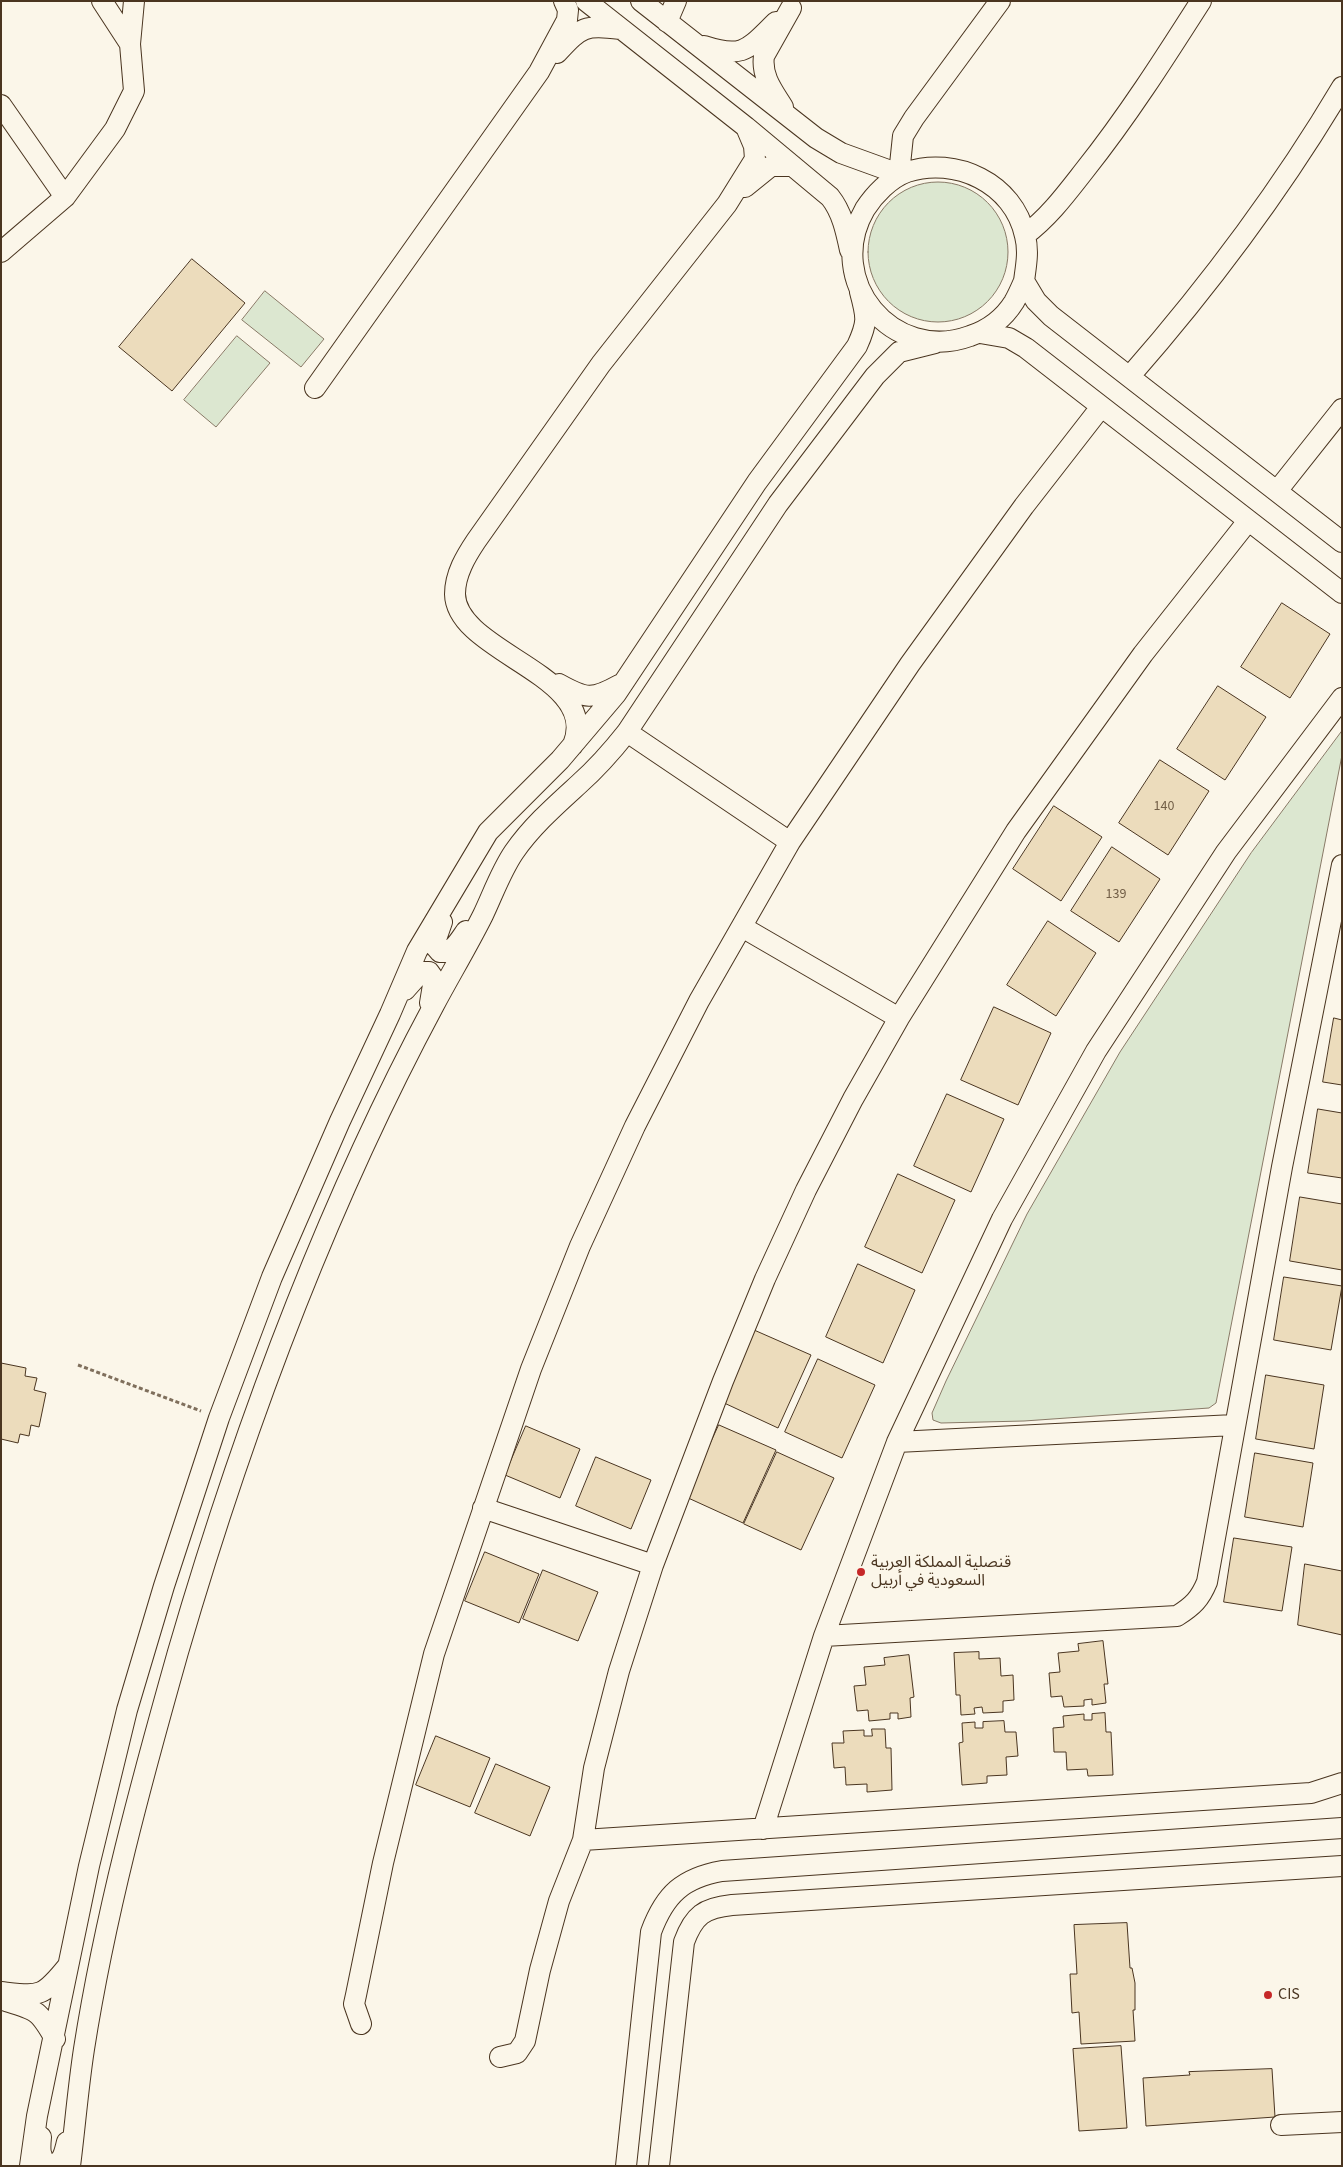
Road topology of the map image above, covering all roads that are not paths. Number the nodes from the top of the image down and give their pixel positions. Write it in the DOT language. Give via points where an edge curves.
graph roads {
  1 [pos="102,1"];
  2 [pos="134,1"];
  3 [pos="564,1"];
  4 [pos="586,1"];
  5 [pos="641,1"];
  6 [pos="676,1"];
  7 [pos="1000,1"];
  8 [pos="1201,1"];
  9 [pos="794,5"];
  10 [pos="667,22"];
  11 [pos="621,29"];
  12 [pos="130,44"];
  13 [pos="695,44"];
  14 [pos="539,72"];
  15 [pos="1342,87"];
  16 [pos="1,105"];
  17 [pos="791,119"];
  18 [pos="746,127"];
  19 [pos="793,166"];
  20 [pos="899,174"];
  21 [pos="64,197"];
  22 [pos="727,204"];
  23 [pos="1025,235"];
  24 [pos="1,252"];
  25 [pos="853,268"];
  26 [pos="1024,281"];
  27 [pos="860,292"];
  28 [pos="980,333"];
  29 [pos="935,342"];
  30 [pos="1130,376"];
  31 [pos="315,388"];
  32 [pos="1101,407"];
  33 [pos="1342,409"];
  34 [pos="1277,491"];
  35 [pos="1248,521"];
  36 [pos="1342,542"];
  37 [pos="1342,593"];
  38 [pos="523,663"];
  39 [pos="622,684"];
  40 [pos="1342,698"];
  41 [pos="627,732"];
  42 [pos="573,745"];
  43 [pos="790,842"];
  44 [pos="1342,865"];
  45 [pos="458,880"];
  46 [pos="492,896"];
  47 [pos="742,927"];
  48 [pos="394,1004"];
  49 [pos="899,1018"];
  50 [pos="424,1024"];
  51 [pos="1234,1425"];
  52 [pos="897,1442"];
  53 [pos="483,1508"];
  54 [pos="653,1565"];
  55 [pos="824,1636"];
  56 [pos="1342,1783"];
  57 [pos="1342,1828"];
  58 [pos="763,1829"];
  59 [pos="583,1840"];
  60 [pos="1342,1866"];
  61 [pos="67,1967"];
  62 [pos="1,1992"];
  63 [pos="1,1999"];
  64 [pos="361,2024"];
  65 [pos="55,2039"];
  66 [pos="500,2057"];
  67 [pos="43,2090"];
  68 [pos="78,2100"];
  69 [pos="1342,2122"];
  70 [pos="1281,2125"];
  71 [pos="30,2166"];
  72 [pos="70,2166"];
  73 [pos="626,2166"];
  74 [pos="659,2166"];
  1 -- 12 [label="street"];
  2 -- 12 [label="street"];
  3 -- 14 [label="street" via="568,10 567,20"];
  4 -- 11 [label="street"];
  5 -- 10 [label="street"];
  6 -- 10 [label="street"];
  7 -- 20 [label="street" via="907,130 900,154"];
  8 -- 23 [label="street" via="1099,152 1042,222"];
  9 -- 13 [label="street" via="753,44 740,52 724,52"];
  9 -- 17 [label="street" via="763,63 768,83"];
  10 -- 13 [label="street"];
  11 -- 14 [label="street" via="588,27 579,30"];
  11 -- 18 [label="street"];
  12 -- 21 [label="street" via="134,91 115,129"];
  13 -- 17 [label="street"];
  14 -- 31 [label="street"];
  15 -- 30 [label="street" via="1206,286"];
  16 -- 21 [label="street"];
  17 -- 20 [label="street" via="841,153"];
  18 -- 19 [label="street"];
  18 -- 22 [label="street" via="754,146 755,159"];
  19 -- 22 [label="street" via="767,168"];
  19 -- 25 [label="street" via="836,205"];
  20 -- 23 [label="street" via="936,167 960,169 983,178 1002,193 1016,212"];
  20 -- 25 [label="street" via="872,198 859,220 852,244"];
  21 -- 24 [label="street"];
  22 -- 38 [label="street" via="601,364 464,560 455,594 459,611 466,622"];
  23 -- 26 [label="street" via="1028,258"];
  25 -- 27 [label="street"];
  26 -- 28 [label="street" via="1014,302 999,320"];
  26 -- 30 [label="street" via="1051,316"];
  27 -- 29 [label="street" via="873,312 891,328 912,338"];
  27 -- 39 [label="street" via="866,326 857,346 757,482"];
  28 -- 29 [label="street" via="958,341"];
  28 -- 32 [label="street" via="1009,338 1026,348"];
  29 -- 41 [label="street" via="898,352 875,376 778,504"];
  30 -- 34 [label="street"];
  32 -- 35 [label="street"];
  32 -- 43 [label="street" via="1024,506 910,664"];
  33 -- 34 [label="street"];
  34 -- 36 [label="street"];
  35 -- 37 [label="street"];
  35 -- 49 [label="street" via="1143,654 1065,761 1016,831"];
  38 -- 39 [label="street" via="583,696 603,694"];
  38 -- 42 [label="street" via="572,705 577,728"];
  39 -- 42 [label="street"];
  40 -- 52 [label="street" via="1226,852 1096,1051 1002,1220"];
  41 -- 43 [label="street"];
  41 -- 46 [label="street" via="609,754 532,829 513,853"];
  42 -- 45 [label="street" via="488,832"];
  43 -- 47 [label="street"];
  44 -- 51 [label="street"];
  45 -- 46 [label="street" via="435,940 434,945 440,952 453,948"];
  45 -- 48 [label="street" via="416,951"];
  46 -- 50 [label="street"];
  47 -- 49 [label="street"];
  47 -- 53 [label="street" via="643,1109 580,1246 531,1369"];
  48 -- 50 [label="street" via="421,972 429,972 434,979"];
  48 -- 61 [label="street" via="287,1242 219,1418 166,1577 127,1710"];
  49 -- 54 [label="street" via="806,1190 765,1279"];
  50 -- 68 [label="street" via="376,1118 312,1264 269,1371 232,1478 137,1801 103,1951 84,2049"];
  51 -- 52 [label="street"];
  51 -- 55 [label="street" via="1207,1582 1201,1597 1177,1616"];
  52 -- 55 [label="street"];
  53 -- 54 [label="street"];
  53 -- 64 [label="street" via="434,1654 383,1863 354,2004"];
  54 -- 59 [label="street" via="619,1671 596,1759"];
  55 -- 58 [label="street"];
  56 -- 58 [label="street" via="1311,1793"];
  57 -- 73 [label="street" via="752,1868 700,1875 685,1882 665,1902 651,1932"];
  58 -- 59 [label="street"];
  59 -- 66 [label="street" via="559,1901 525,2041 517,2053"];
  60 -- 74 [label="street" via="709,1909 690,1925 684,1942"];
  61 -- 62 [label="street" via="48,1990 41,1993"];
  61 -- 65 [label="street"];
  63 -- 65 [label="street" via="33,2009"];
  65 -- 67 [label="street"];
  67 -- 68 [label="street" via="40,2153 48,2166 58,2164 63,2156"];
  67 -- 71 [label="street"];
  68 -- 72 [label="street"];
  69 -- 70 [label="street"];
}
